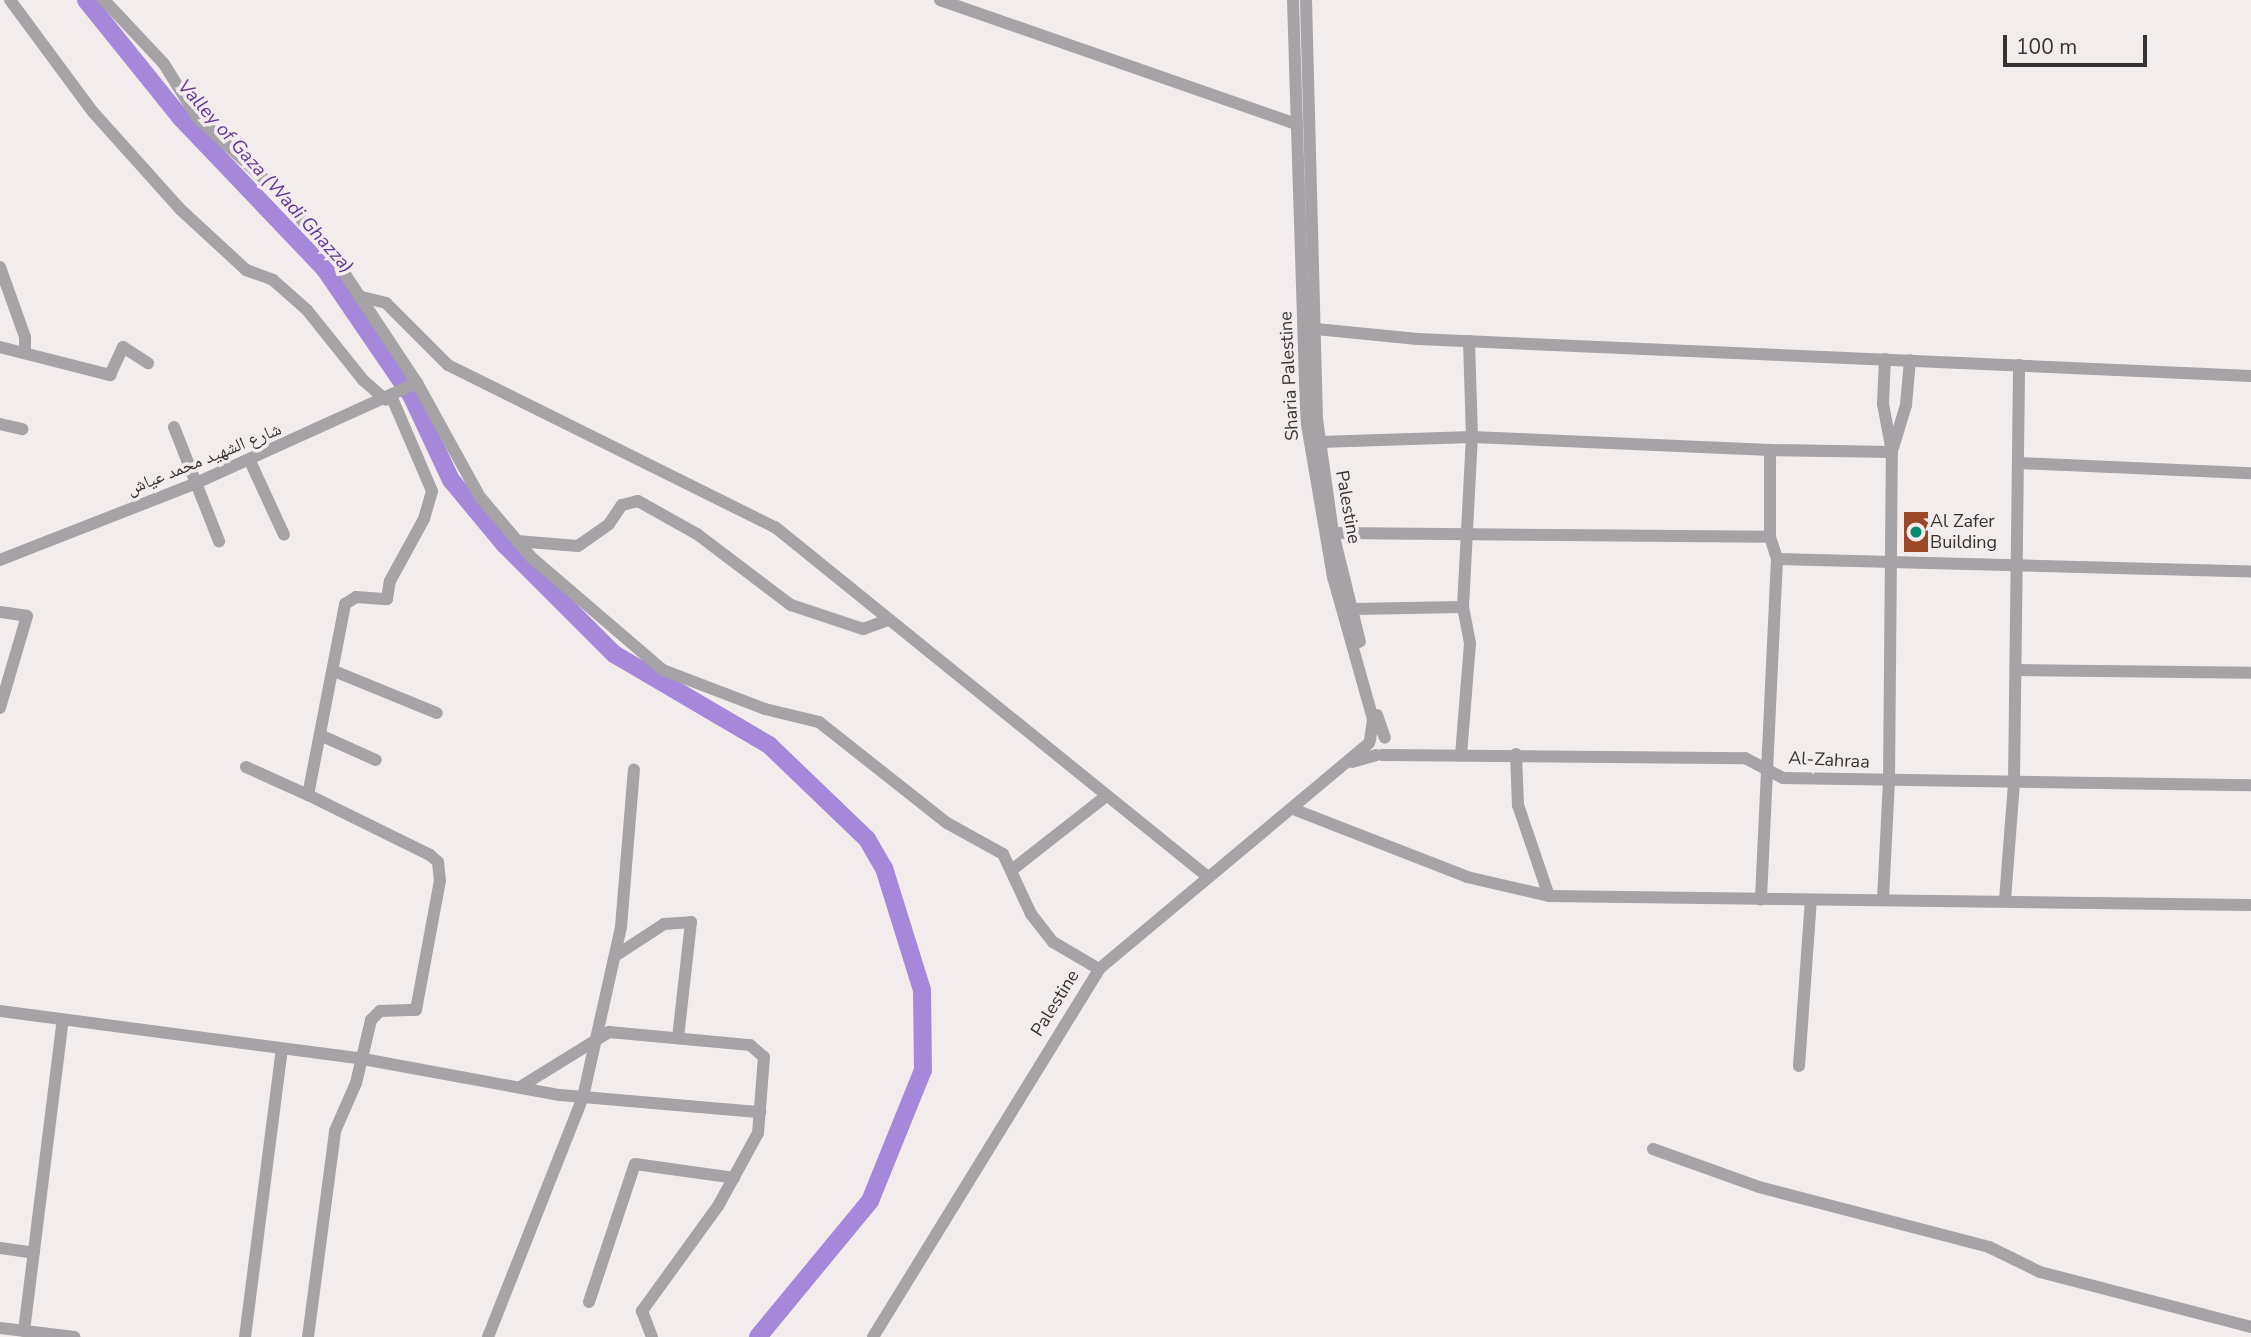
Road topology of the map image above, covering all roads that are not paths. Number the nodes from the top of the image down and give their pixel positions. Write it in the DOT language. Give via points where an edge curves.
graph roads {
  1 [pos="10,0"];
  2 [pos="104,0"];
  3 [pos="940,0"];
  4 [pos="1293,0"];
  5 [pos="1306,0"];
  6 [pos="1297,124"];
  7 [pos="0,267"];
  8 [pos="362,296"];
  9 [pos="1316,329"];
  10 [pos="1469,341"];
  11 [pos="0,347"];
  12 [pos="25,352"];
  13 [pos="1885,359"];
  14 [pos="1910,360"];
  15 [pos="148,363"];
  16 [pos="2019,365"];
  17 [pos="2251,376"];
  18 [pos="402,392"];
  19 [pos="0,424"];
  20 [pos="174,427"];
  21 [pos="22,429"];
  22 [pos="1472,437"];
  23 [pos="1320,442"];
  24 [pos="1770,450"];
  25 [pos="1892,452"];
  26 [pos="250,461"];
  27 [pos="2018,463"];
  28 [pos="2251,473"];
  29 [pos="194,484"];
  30 [pos="1333,533"];
  31 [pos="284,535"];
  32 [pos="1464,535"];
  33 [pos="1770,537"];
  34 [pos="219,541"];
  35 [pos="517,541"];
  36 [pos="1777,559"];
  37 [pos="0,560"];
  38 [pos="1891,561"];
  39 [pos="2017,564"];
  40 [pos="2251,570"];
  41 [pos="1463,607"];
  42 [pos="1352,609"];
  43 [pos="0,611"];
  44 [pos="888,620"];
  45 [pos="2016,670"];
  46 [pos="334,671"];
  47 [pos="2251,673"];
  48 [pos="0,708"];
  49 [pos="437,713"];
  50 [pos="320,735"];
  51 [pos="1386,739"];
  52 [pos="1374,749"];
  53 [pos="1410,752"];
  54 [pos="1516,754"];
  55 [pos="1461,755"];
  56 [pos="376,760"];
  57 [pos="1766,766"];
  58 [pos="246,768"];
  59 [pos="634,769"];
  60 [pos="1889,780"];
  61 [pos="2014,782"];
  62 [pos="2251,785"];
  63 [pos="308,795"];
  64 [pos="1106,796"];
  65 [pos="1293,808"];
  66 [pos="1013,869"];
  67 [pos="1208,877"];
  68 [pos="1549,896"];
  69 [pos="1761,900"];
  70 [pos="1811,900"];
  71 [pos="1882,900"];
  72 [pos="2006,900"];
  73 [pos="2251,905"];
  74 [pos="615,956"];
  75 [pos="1098,969"];
  76 [pos="0,1011"];
  77 [pos="63,1020"];
  78 [pos="678,1038"];
  79 [pos="596,1039"];
  80 [pos="282,1050"];
  81 [pos="363,1059"];
  82 [pos="1798,1066"];
  83 [pos="520,1087"];
  84 [pos="583,1097"];
  85 [pos="760,1112"];
  86 [pos="1653,1149"];
  87 [pos="734,1178"];
  88 [pos="0,1248"];
  89 [pos="34,1253"];
  90 [pos="589,1302"];
  91 [pos="2251,1327"];
  92 [pos="0,1328"];
  93 [pos="24,1331"];
  94 [pos="68,1337"];
  95 [pos="74,1337"];
  96 [pos="245,1337"];
  97 [pos="308,1337"];
  98 [pos="488,1337"];
  99 [pos="652,1337"];
  100 [pos="873,1337"];
  1 -- 18 [label="street" via="93,112 180,209 246,270 273,280 307,310 363,380"];
  2 -- 8 [label="street" via="164,64 197,117 278,192"];
  3 -- 6 [label="street"];
  4 -- 6 [label="street, Sharia Palestine"];
  5 -- 9 [label="street, Palestine"];
  6 -- 52 [label="street, Sharia Palestine" via="1306,419 1333,577 1373,719"];
  7 -- 12 [label="street" via="25,337"];
  8 -- 18 [label="street"];
  8 -- 44 [label="street" via="386,303 447,365 775,527"];
  9 -- 10 [label="street"];
  9 -- 23 [label="street, Palestine"];
  10 -- 13 [label="street"];
  10 -- 22 [label="street"];
  11 -- 12 [label="street"];
  12 -- 15 [label="street" via="110,375 123,347"];
  13 -- 14 [label="street"];
  13 -- 25 [label="street" via="1883,404"];
  14 -- 16 [label="street"];
  14 -- 25 [label="street" via="1906,405"];
  16 -- 17 [label="street"];
  16 -- 27 [label="street"];
  18 -- 26 [label="street, شارع الشهيد محمد عياش"];
  18 -- 35 [label="street"];
  18 -- 46 [label="street" via="432,491 424,519 390,581 387,599 356,597 345,604"];
  19 -- 21 [label="street"];
  20 -- 29 [label="street"];
  22 -- 23 [label="street"];
  22 -- 24 [label="street"];
  22 -- 32 [label="street"];
  23 -- 30 [label="street, Palestine"];
  24 -- 25 [label="street"];
  24 -- 33 [label="street"];
  25 -- 38 [label="street"];
  26 -- 29 [label="street, شارع الشهيد محمد عياش"];
  26 -- 31 [label="street"];
  27 -- 28 [label="street"];
  27 -- 39 [label="street"];
  29 -- 34 [label="street"];
  29 -- 37 [label="street, شارع الشهيد محمد عياش"];
  30 -- 32 [label="street"];
  30 -- 42 [label="street, Palestine"];
  32 -- 33 [label="street"];
  32 -- 41 [label="street"];
  33 -- 36 [label="street"];
  35 -- 44 [label="street" via="578,546 609,524 622,505 638,501 697,534 791,605 863,629"];
  35 -- 75 [label="street" via="596,617 663,670 765,709 819,722 947,823 1003,854 1031,914 1053,942"];
  36 -- 38 [label="street"];
  36 -- 57 [label="street"];
  38 -- 39 [label="street"];
  38 -- 60 [label="street"];
  39 -- 40 [label="street"];
  39 -- 45 [label="street"];
  41 -- 42 [label="street"];
  41 -- 55 [label="street" via="1470,643"];
  42 -- 51 [label="street, Palestine"];
  43 -- 48 [label="street" via="27,615"];
  44 -- 64 [label="street"];
  45 -- 47 [label="street"];
  45 -- 61 [label="street"];
  46 -- 49 [label="street"];
  46 -- 50 [label="street"];
  50 -- 56 [label="street"];
  50 -- 63 [label="street"];
  51 -- 52 [label="street"];
  51 -- 53 [label="street, Al-Zahraa"];
  52 -- 53 [label="street, Al-Zahraa"];
  52 -- 65 [label="street, Palestine"];
  53 -- 55 [label="street, Al-Zahraa"];
  54 -- 55 [label="street, Al-Zahraa"];
  54 -- 57 [label="street, Al-Zahraa" via="1745,758"];
  54 -- 68 [label="street" via="1518,806"];
  57 -- 60 [label="street, Al-Zahraa" via="1783,778"];
  57 -- 69 [label="street"];
  58 -- 63 [label="street"];
  59 -- 74 [label="street"];
  60 -- 61 [label="street, Al-Zahraa"];
  60 -- 71 [label="street"];
  61 -- 62 [label="street, Al-Zahraa"];
  61 -- 72 [label="street"];
  63 -- 81 [label="street" via="438,862 440,881 416,1010 380,1011 372,1020"];
  64 -- 66 [label="street"];
  64 -- 67 [label="street"];
  65 -- 67 [label="street, Palestine"];
  65 -- 68 [label="street" via="1468,877"];
  67 -- 75 [label="street, Palestine"];
  68 -- 69 [label="street"];
  69 -- 70 [label="street"];
  70 -- 71 [label="street"];
  70 -- 82 [label="street"];
  71 -- 72 [label="street"];
  72 -- 73 [label="street"];
  74 -- 78 [label="street" via="664,924 691,922"];
  74 -- 79 [label="street"];
  75 -- 100 [label="street, Palestine"];
  76 -- 77 [label="street"];
  77 -- 80 [label="street"];
  77 -- 89 [label="street"];
  78 -- 79 [label="street" via="626,1031"];
  78 -- 85 [label="street" via="758,1049 764,1057"];
  79 -- 83 [label="street"];
  79 -- 84 [label="street"];
  80 -- 81 [label="street"];
  80 -- 96 [label="street"];
  81 -- 83 [label="street"];
  81 -- 97 [label="street" via="335,1131"];
  83 -- 84 [label="street"];
  84 -- 85 [label="street"];
  84 -- 98 [label="street"];
  85 -- 87 [label="street" via="758,1133"];
  86 -- 91 [label="street" via="1759,1187 1989,1247 2040,1272"];
  87 -- 90 [label="street" via="635,1164"];
  87 -- 99 [label="street" via="642,1311"];
  88 -- 89 [label="street"];
  89 -- 93 [label="street"];
  92 -- 93 [label="street"];
  93 -- 94 [label="street"];
  94 -- 95 [label="street"];
}
